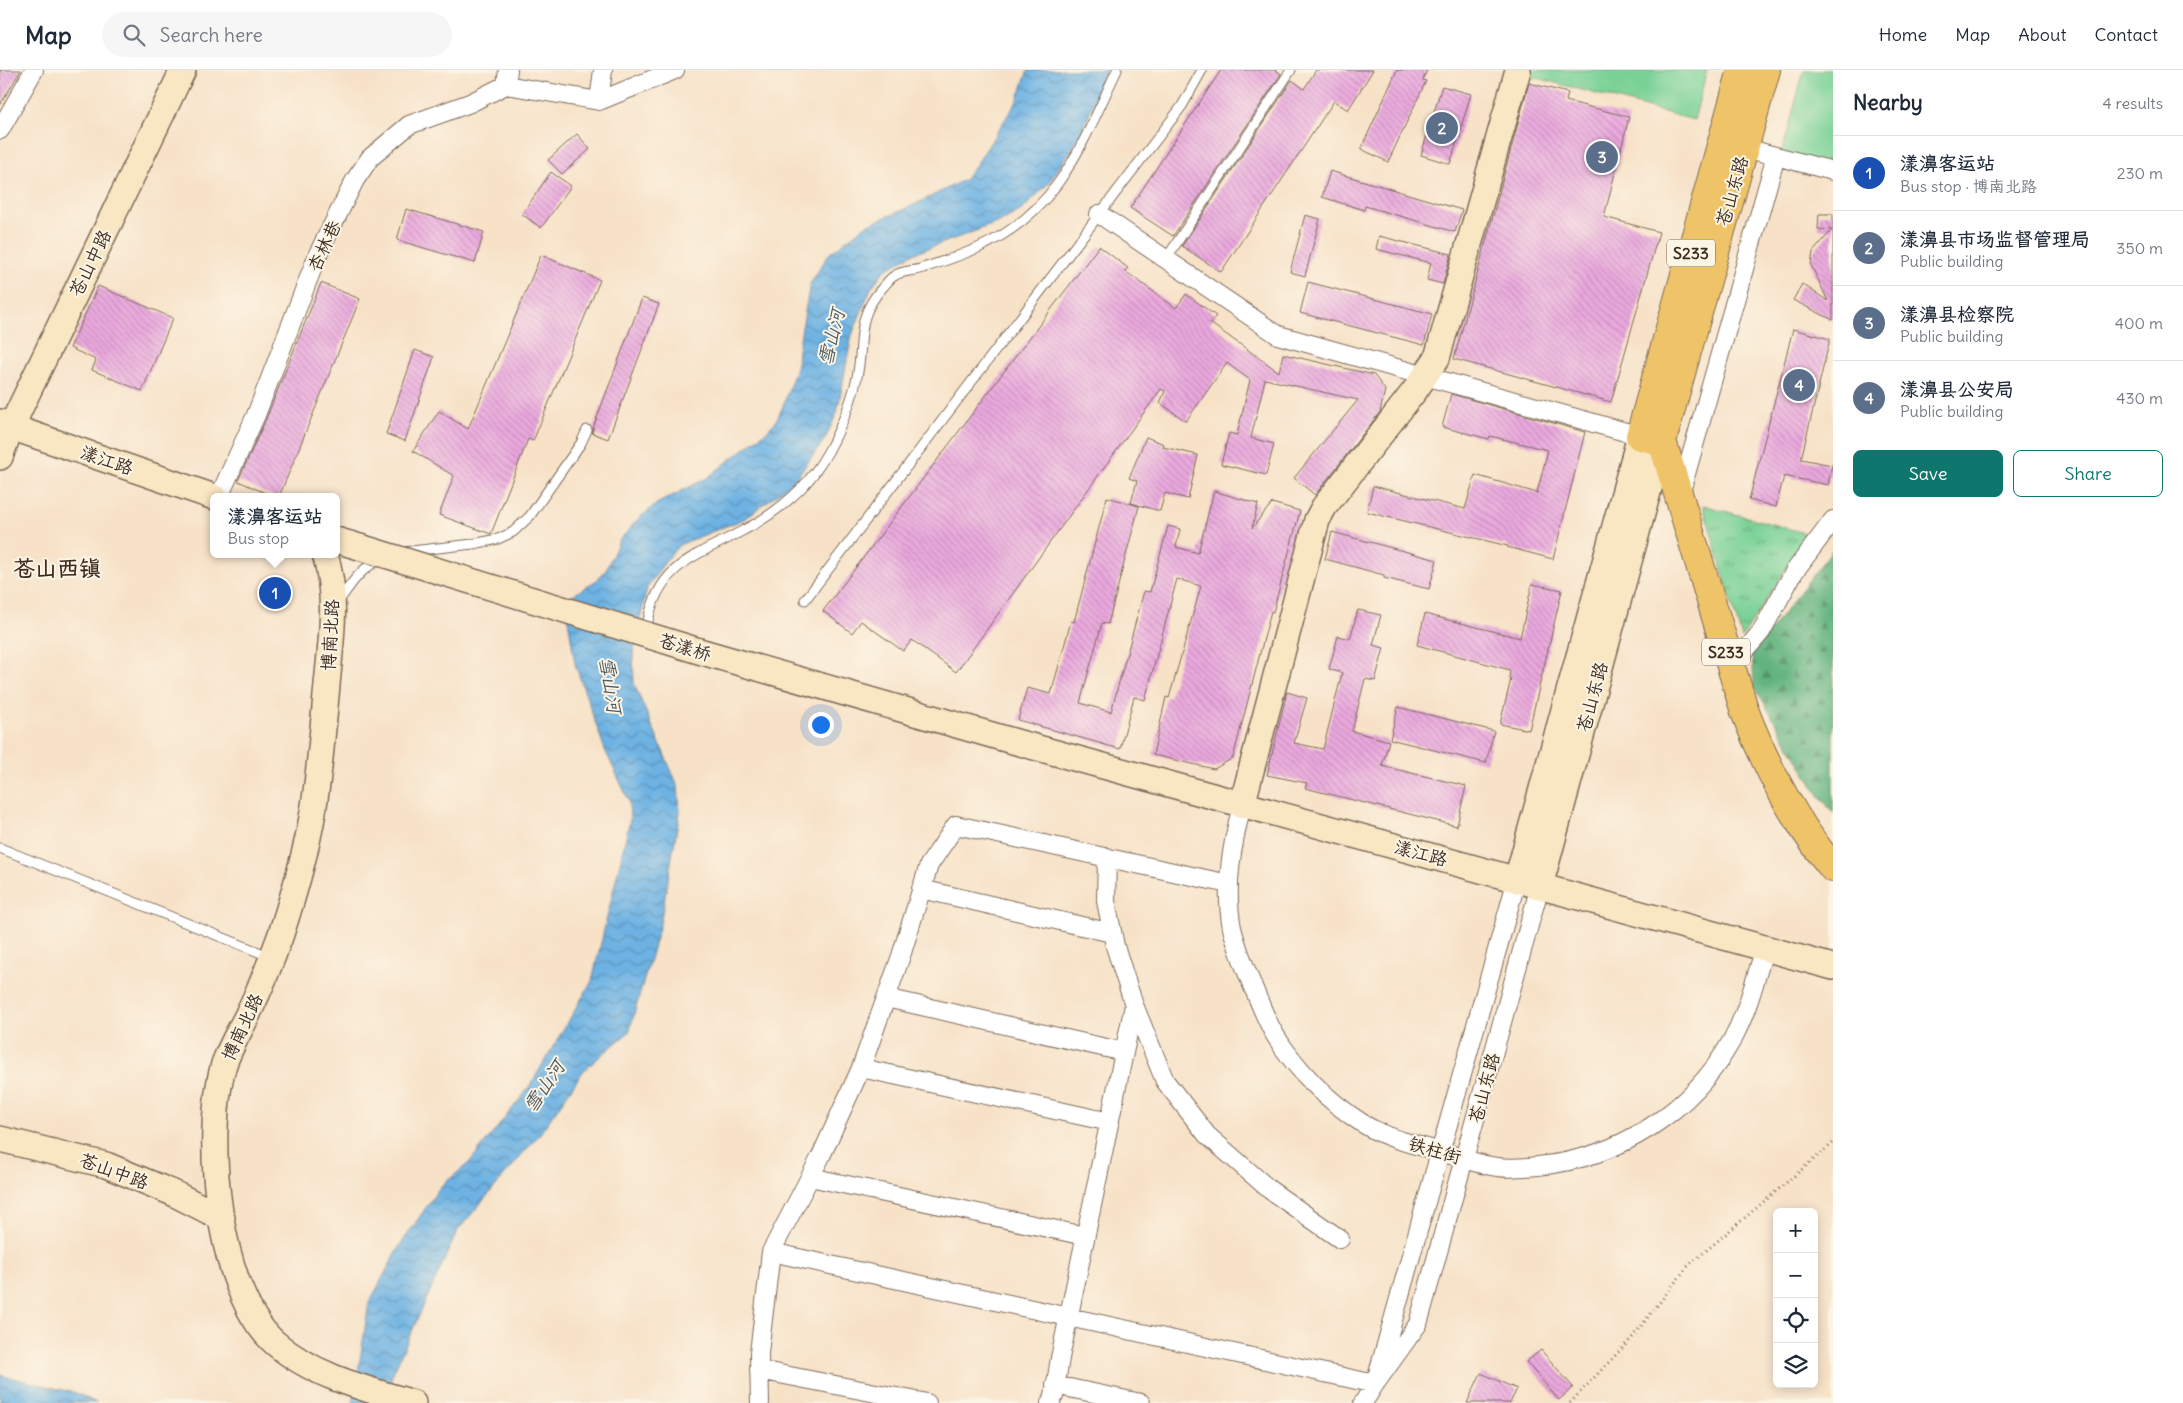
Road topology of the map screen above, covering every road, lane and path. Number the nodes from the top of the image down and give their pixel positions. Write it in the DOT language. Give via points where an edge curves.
graph roads {
  1 [pos="34,70"];
  2 [pos="183,70"];
  3 [pos="603,70"];
  4 [pos="675,70"];
  5 [pos="1117,70"];
  6 [pos="1202,70"];
  7 [pos="1291,70"];
  8 [pos="1518,70"];
  9 [pos="1742,70"];
  10 [pos="1766,70"];
  11 [pos="507,78"];
  12 [pos="598,101"];
  13 [pos="0,130"];
  14 [pos="1745,148"];
  15 [pos="1776,156"];
  16 [pos="1833,172"];
  17 [pos="1099,214"];
  18 [pos="1166,259"];
  19 [pos="1424,377"];
  20 [pos="5,425"];
  21 [pos="587,430"];
  22 [pos="1651,438"];
  23 [pos="0,457"];
  24 [pos="221,493"];
  25 [pos="210,496"];
  26 [pos="1679,498"];
  27 [pos="1833,520"];
  28 [pos="340,541"];
  29 [pos="326,558"];
  30 [pos="805,600"];
  31 [pos="333,610"];
  32 [pos="648,621"];
  33 [pos="1731,667"];
  34 [pos="1009,740"];
  35 [pos="1242,804"];
  36 [pos="0,848"];
  37 [pos="1107,857"];
  38 [pos="1833,868"];
  39 [pos="1528,883"];
  40 [pos="1229,884"];
  41 [pos="921,890"];
  42 [pos="1112,933"];
  43 [pos="1764,948"];
  44 [pos="272,958"];
  45 [pos="1833,967"];
  46 [pos="886,998"];
  47 [pos="1134,1005"];
  48 [pos="1124,1052"];
  49 [pos="861,1068"];
  50 [pos="1110,1122"];
  51 [pos="0,1139"];
  52 [pos="1833,1142"];
  53 [pos="1441,1152"];
  54 [pos="1465,1158"];
  55 [pos="810,1177"];
  56 [pos="222,1218"];
  57 [pos="1086,1236"];
  58 [pos="1340,1239"];
  59 [pos="771,1252"];
  60 [pos="1068,1317"];
  61 [pos="759,1370"];
  62 [pos="1375,1384"];
  63 [pos="1056,1385"];
  64 [pos="413,1403"];
  65 [pos="760,1403"];
  66 [pos="927,1403"];
  67 [pos="1050,1403"];
  68 [pos="1141,1403"];
  69 [pos="1363,1403"];
  70 [pos="1570,1403"];
  1 -- 13 [label="street"];
  2 -- 20 [label="main road, 苍山中路"];
  3 -- 12 [label="street"];
  4 -- 12 [label="street"];
  5 -- 32 [label="lane" via="1082,146 1055,188 1024,220 979,247 894,276 871,300 861,327 857,377 839,431 815,472 785,502 746,529 682,562 661,584 652,602"];
  6 -- 17 [label="lane" via="1182,106"];
  7 -- 18 [label="lane"];
  8 -- 19 [label="main road" via="1444,339 1437,358"];
  9 -- 22 [label="main road, 苍山东路 / S233"];
  10 -- 14 [label="main road, 苍山东路 / S233"];
  11 -- 12 [label="street"];
  11 -- 24 [label="street, 杏林巷" via="470,103 409,125 370,158 355,180 318,254 256,415"];
  14 -- 15 [label="street"];
  14 -- 22 [label="main road, 苍山东路 / S233"];
  15 -- 16 [label="street"];
  15 -- 26 [label="street"];
  17 -- 18 [label="street"];
  17 -- 30 [label="lane"];
  18 -- 19 [label="street" via="1278,336"];
  19 -- 22 [label="street"];
  19 -- 35 [label="main road" via="1317,520"];
  20 -- 23 [label="main road, 苍山中路"];
  20 -- 25 [label="main road, 漾江路"];
  21 -- 31 [label="lane" via="582,443 530,516 513,532 498,539 398,553 373,562 358,573"];
  22 -- 26 [label="main road, S233"];
  22 -- 39 [label="main road, 苍山东路"];
  26 -- 33 [label="main road, S233"];
  27 -- 33 [label="street" via="1794,572 1761,632"];
  28 -- 34 [label="main road, 苍漾桥, bridge" via="699,651"];
  29 -- 31 [label="main road, 博南北路"];
  31 -- 44 [label="main road, 博南北路" via="313,812 300,873"];
  33 -- 38 [label="main road, S233" via="1760,751 1778,788 1803,830"];
  34 -- 35 [label="main road, 漾江路"];
  35 -- 39 [label="main road, 漾江路"];
  35 -- 40 [label="street, 铁柱街" via="1234,837"];
  36 -- 44 [label="lane"];
  37 -- 40 [label="street"];
  37 -- 41 [label="street" via="956,824 929,865"];
  37 -- 42 [label="street" via="1106,901"];
  39 -- 43 [label="main road, 漾江路"];
  39 -- 53 [label="street, 苍山东路"];
  39 -- 54 [label="street, 苍山东路"];
  40 -- 53 [label="street, 铁柱街" via="1232,928 1243,965 1276,1036 1298,1066 1328,1098 1364,1124 1393,1138"];
  41 -- 42 [label="street"];
  41 -- 46 [label="street"];
  42 -- 47 [label="street"];
  43 -- 45 [label="main road, 漾江路"];
  43 -- 54 [label="street, 铁柱街" via="1748,1003 1726,1048 1705,1079 1671,1112 1634,1138 1600,1153 1557,1164 1496,1167"];
  44 -- 56 [label="main road, 博南北路" via="230,1049 219,1087 214,1139"];
  46 -- 48 [label="street"];
  46 -- 49 [label="street"];
  47 -- 48 [label="street"];
  47 -- 58 [label="street" via="1165,1081 1207,1135 1270,1190"];
  48 -- 50 [label="street"];
  49 -- 50 [label="street"];
  49 -- 55 [label="street"];
  50 -- 57 [label="street"];
  51 -- 56 [label="main road, 苍山中路" via="106,1165"];
  52 -- 70 [label="path" via="1688,1266 1631,1339"];
  53 -- 54 [label="street, 铁柱街"];
  53 -- 62 [label="street, 苍山东路"];
  54 -- 62 [label="street, 苍山东路" via="1418,1324"];
  55 -- 57 [label="street"];
  55 -- 59 [label="street"];
  56 -- 64 [label="main road, 博南北路" via="236,1280 263,1330 278,1345 326,1374"];
  57 -- 60 [label="street"];
  59 -- 60 [label="street"];
  59 -- 61 [label="street"];
  60 -- 62 [label="street"];
  60 -- 63 [label="street"];
  61 -- 65 [label="street"];
  61 -- 66 [label="street"];
  62 -- 69 [label="street"];
  63 -- 67 [label="street"];
  63 -- 68 [label="street"];
}
